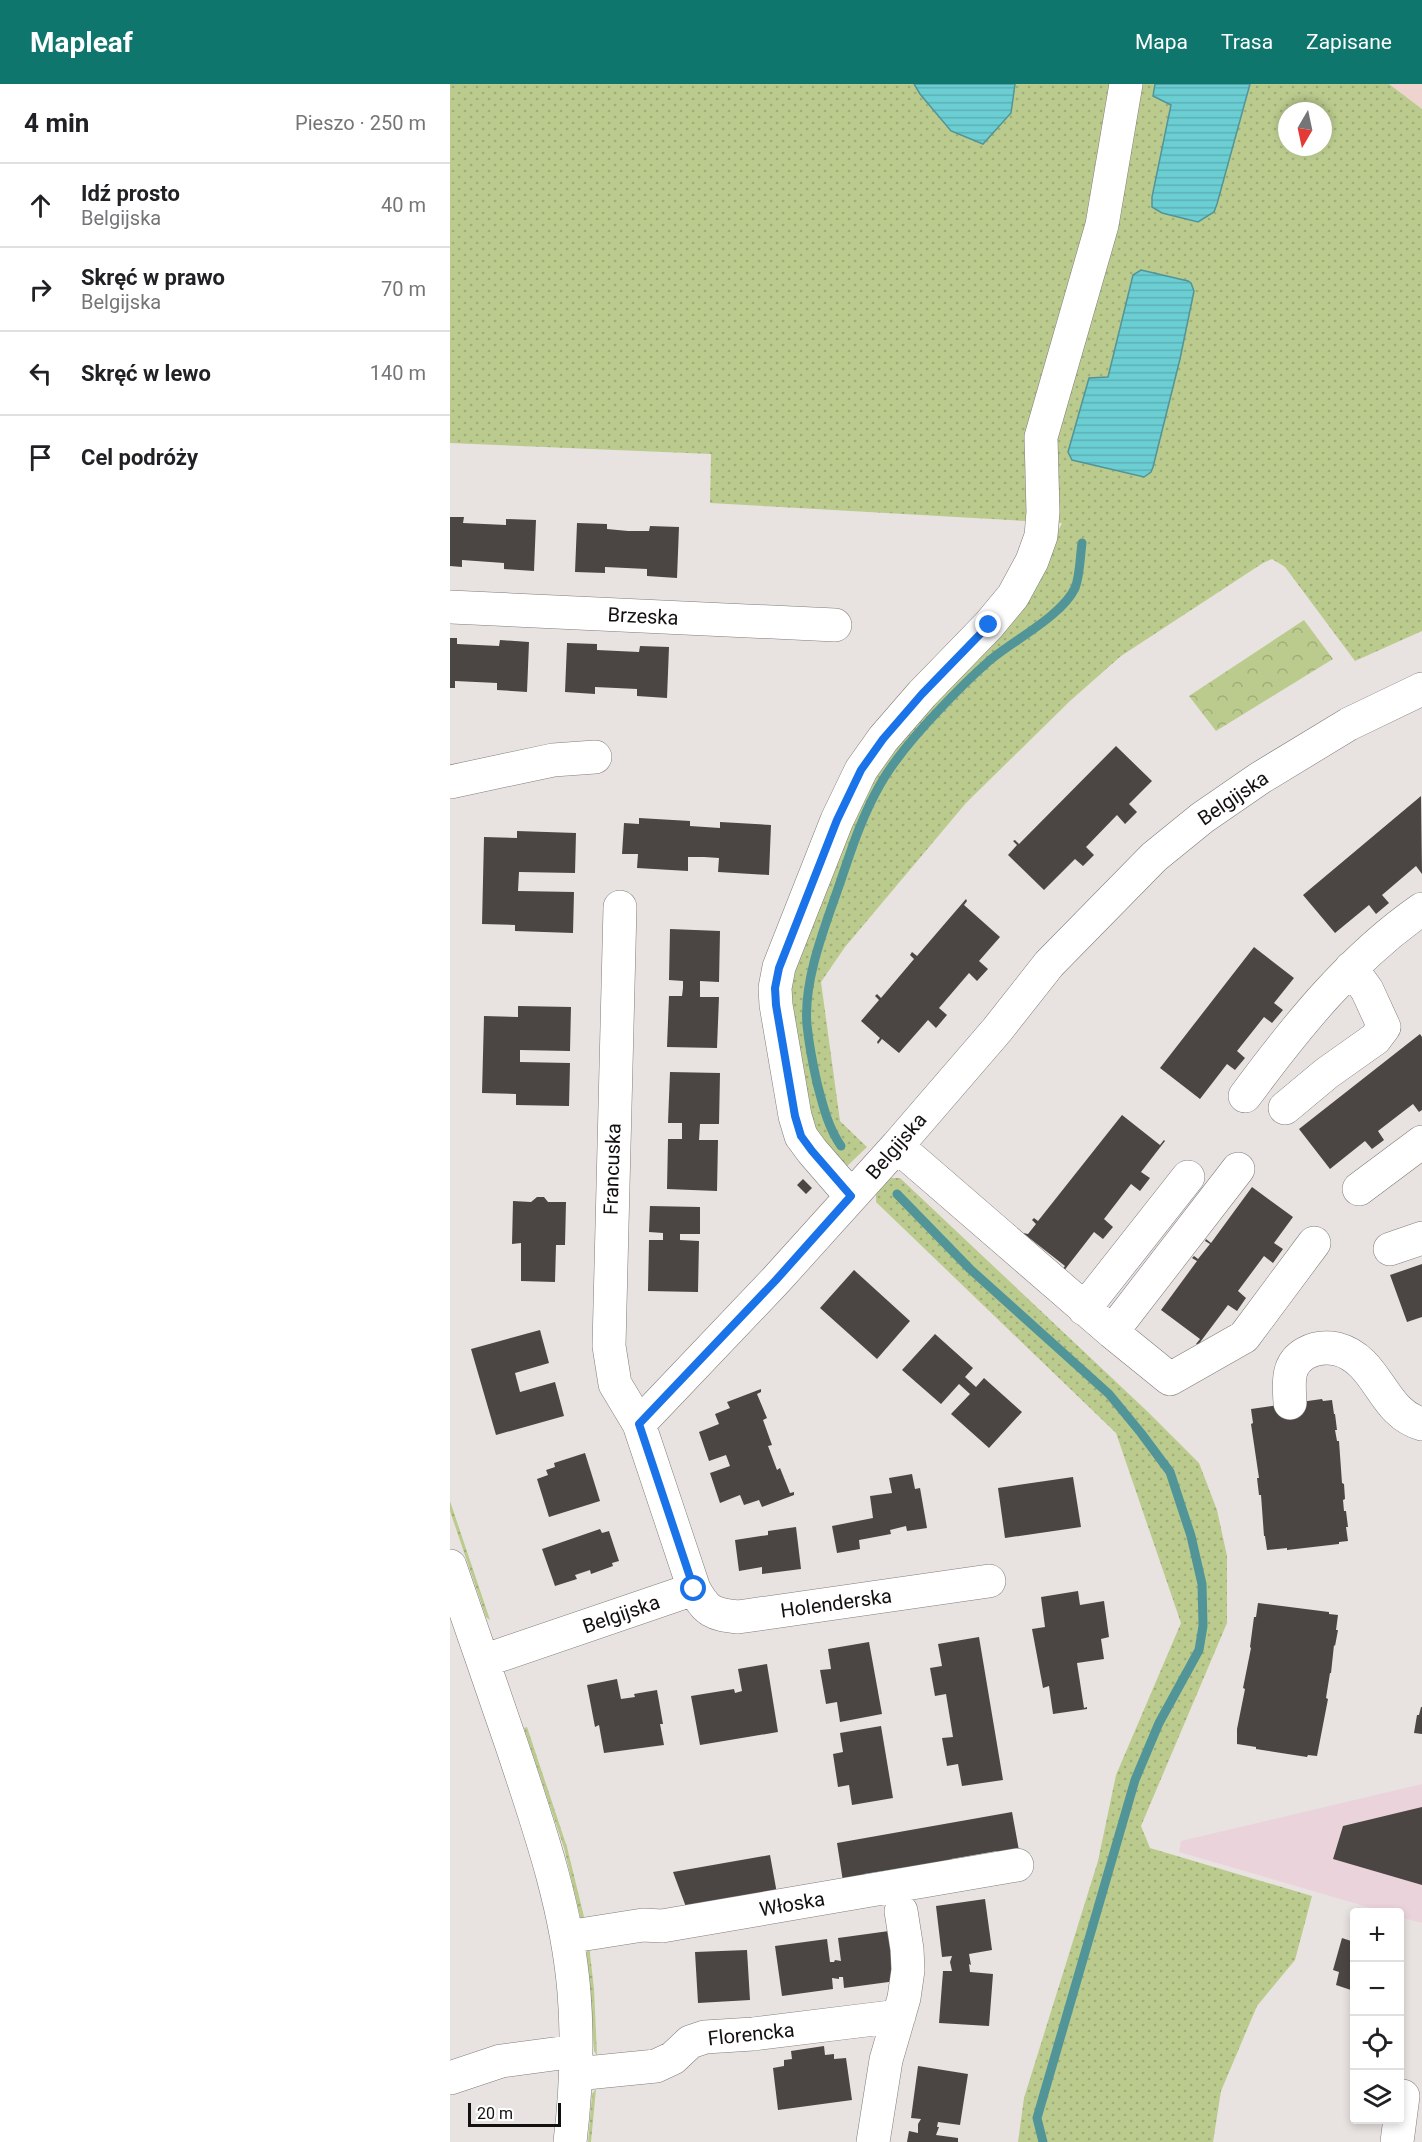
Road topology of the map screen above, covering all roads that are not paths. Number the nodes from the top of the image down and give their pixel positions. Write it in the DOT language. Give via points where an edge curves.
graph roads {
  1 [pos="1126,84"];
  2 [pos="450,607"];
  3 [pos="835,625"];
  4 [pos="1422,689"];
  5 [pos="595,757"];
  6 [pos="450,782"];
  7 [pos="620,907"];
  8 [pos="1422,909"];
  9 [pos="1351,968"];
  10 [pos="1245,1096"];
  11 [pos="1285,1108"];
  12 [pos="1422,1142"];
  13 [pos="897,1146"];
  14 [pos="1238,1169"];
  15 [pos="1188,1177"];
  16 [pos="1359,1190"];
  17 [pos="851,1196"];
  18 [pos="1422,1238"];
  19 [pos="1314,1243"];
  20 [pos="1390,1249"];
  21 [pos="1084,1309"];
  22 [pos="1112,1332"];
  23 [pos="1290,1402"];
  24 [pos="639,1424"];
  25 [pos="1422,1424"];
  26 [pos="450,1566"];
  27 [pos="988,1581"];
  28 [pos="694,1589"];
  29 [pos="483,1661"];
  30 [pos="1017,1865"];
  31 [pos="901,1911"];
  32 [pos="567,1937"];
  33 [pos="899,2016"];
  34 [pos="576,2062"];
  35 [pos="450,2078"];
  36 [pos="1399,2124"];
  37 [pos="570,2142"];
  38 [pos="873,2142"];
  39 [pos="1397,2142"];
  1 -- 17 [label="street" via="1102,225 1041,437 1043,512 1041,536 1032,561 1013,596 883,739 861,770 779,968 776,1005 801,1136"];
  2 -- 3 [label="street, Brzeska"];
  4 -- 13 [label="street, Belgijska" via="1349,724 1260,778 1154,857 1049,964"];
  5 -- 6 [label="street" via="553,760"];
  7 -- 24 [label="street, Francuska" via="609,1346 615,1384"];
  8 -- 9 [label="street"];
  9 -- 10 [label="street" via="1296,1029"];
  9 -- 11 [label="street" via="1367,990 1384,1027 1375,1039"];
  12 -- 16 [label="street"];
  13 -- 17 [label="street, Belgijska"];
  13 -- 21 [label="street"];
  14 -- 22 [label="street"];
  15 -- 21 [label="street"];
  17 -- 24 [label="street, Belgijska"];
  18 -- 20 [label="street"];
  19 -- 22 [label="street" via="1245,1337 1170,1379"];
  21 -- 22 [label="street"];
  23 -- 25 [label="street" via="1290,1369 1297,1359 1309,1351 1329,1347 1350,1353 1366,1366 1404,1416"];
  24 -- 28 [label="street"];
  26 -- 29 [label="street"];
  27 -- 28 [label="street, Holenderska" via="738,1617 713,1612 704,1606"];
  28 -- 29 [label="street, Belgijska"];
  29 -- 32 [label="street" via="546,1850"];
  30 -- 32 [label="street, Włoska" via="662,1926 643,1925"];
  31 -- 33 [label="street" via="908,1970"];
  32 -- 34 [label="street" via="574,1992"];
  33 -- 34 [label="street, Florencka" via="705,2037 690,2042 673,2058 656,2066"];
  33 -- 38 [label="street" via="886,2060"];
  34 -- 35 [label="street, Florencka" via="501,2061"];
  34 -- 37 [label="street"];
  36 -- 39 [label="street"];
}
